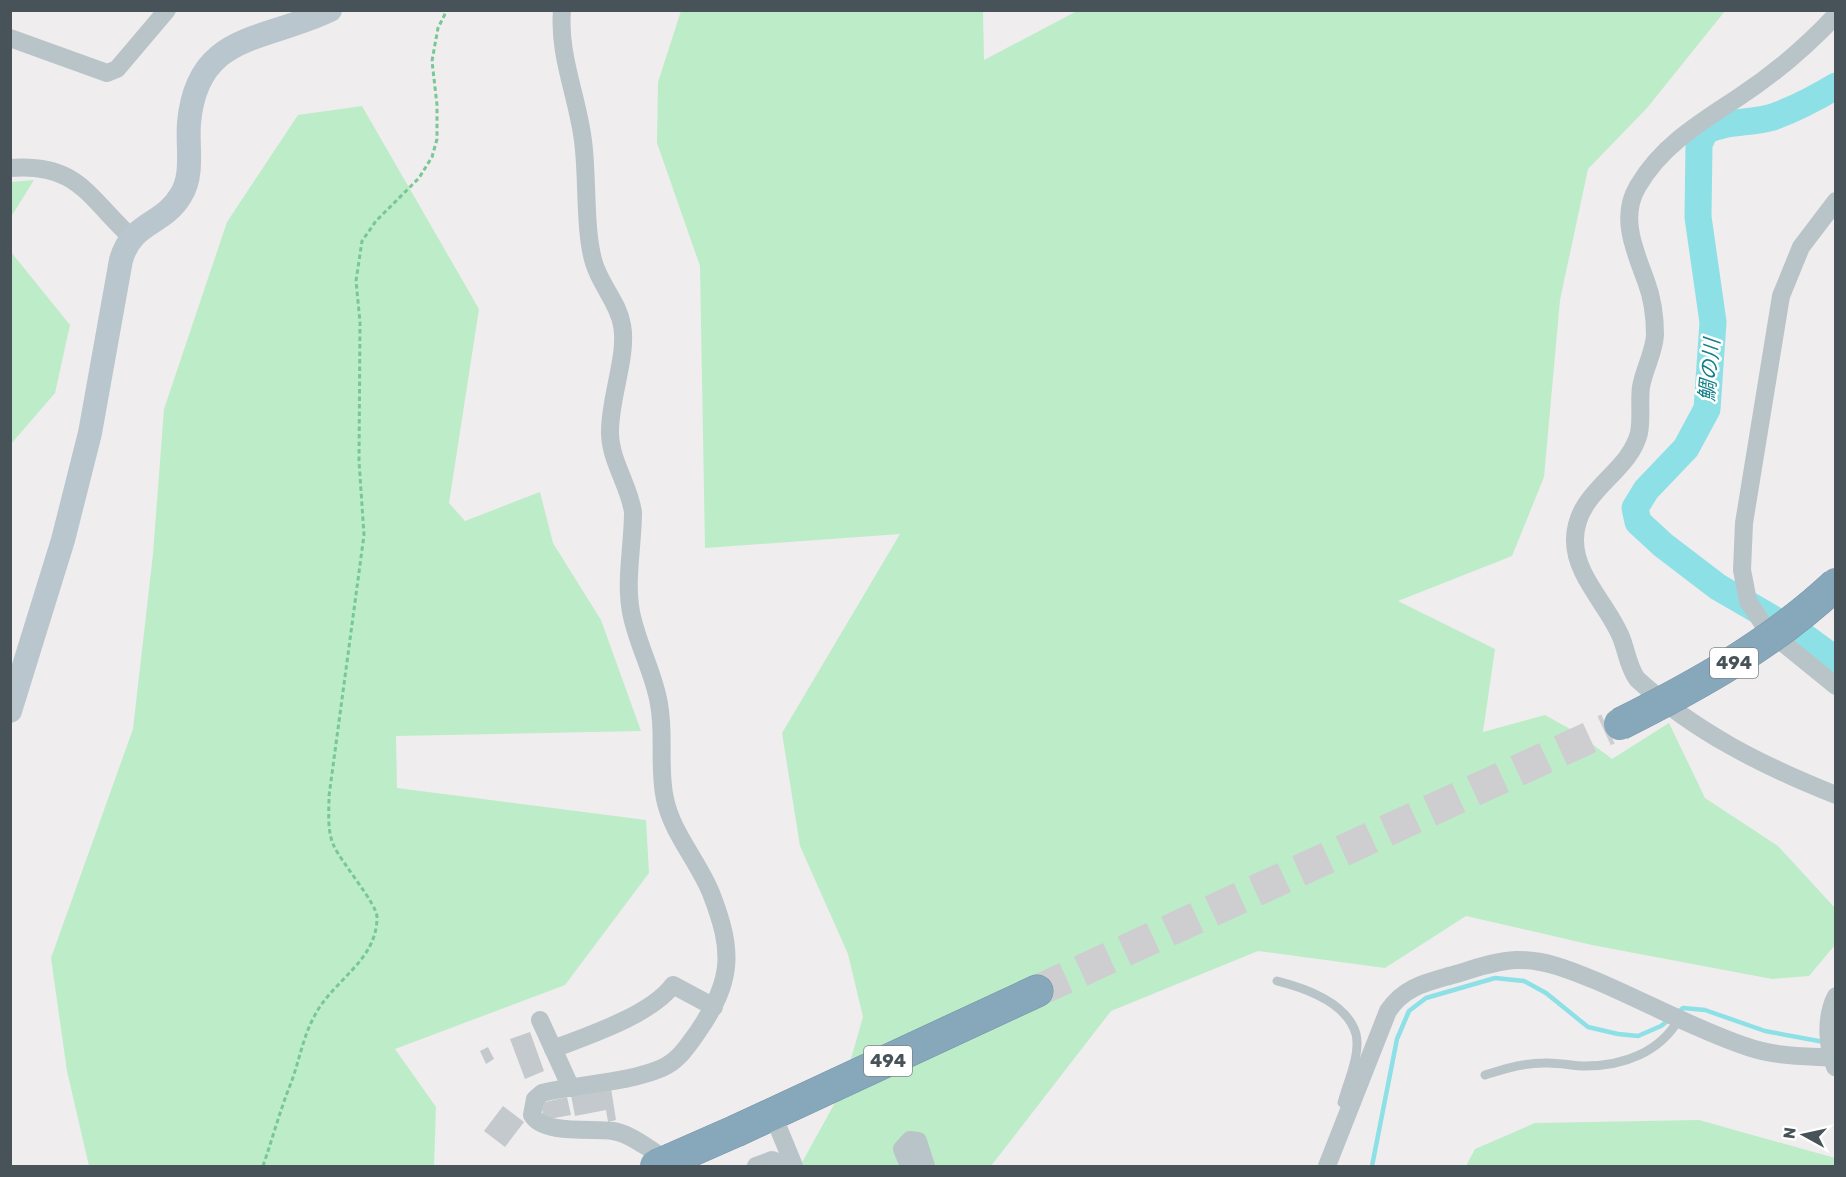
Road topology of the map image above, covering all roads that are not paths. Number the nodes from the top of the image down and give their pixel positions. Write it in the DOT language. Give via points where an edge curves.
graph roads {
  1 [pos="166,10"];
  2 [pos="330,10"];
  3 [pos="562,10"];
  4 [pos="1836,15"];
  5 [pos="10,38"];
  6 [pos="10,168"];
  7 [pos="1836,201"];
  8 [pos="131,237"];
  9 [pos="1836,584"];
  10 [pos="1836,686"];
  11 [pos="10,711"];
  12 [pos="1614,727"];
  13 [pos="1836,795"];
  14 [pos="1277,981"];
  15 [pos="1037,992"];
  16 [pos="1836,996"];
  17 [pos="714,1007"];
  18 [pos="1679,1018"];
  19 [pos="540,1020"];
  20 [pos="553,1049"];
  21 [pos="1834,1061"];
  22 [pos="1485,1075"];
  23 [pos="571,1088"];
  24 [pos="1351,1107"];
  25 [pos="773,1115"];
  26 [pos="656,1167"];
  27 [pos="666,1167"];
  28 [pos="756,1167"];
  29 [pos="789,1167"];
  30 [pos="794,1167"];
  31 [pos="909,1167"];
  32 [pos="926,1167"];
  33 [pos="1327,1167"];
  1 -- 5 [label="street" via="117,69 107,73"];
  2 -- 8 [label="street" via="242,42 217,57 196,84 192,100 187,182 174,205"];
  3 -- 17 [label="street" via="562,34 584,144 590,245 595,266 616,303 623,327 610,436 633,513 631,612 659,702 665,799 671,819 709,889 727,942 724,978"];
  4 -- 13 [label="street" via="1810,43 1740,97 1690,127 1636,188 1629,222 1633,250 1647,283 1654,335 1641,386 1639,434 1585,505 1576,526 1575,541 1581,566 1620,636 1637,679 1696,726 1759,763"];
  6 -- 8 [label="street" via="38,167 68,175"];
  7 -- 10 [label="street" via="1801,247 1781,296 1744,523 1742,570 1749,601 1767,630"];
  8 -- 11 [label="street" via="121,260 90,433 63,540"];
  9 -- 12 [label="highway, 494, bridge" via="1744,657"];
  14 -- 24 [label="lane" via="1330,1002 1346,1016 1356,1034 1356,1051 1342,1103"];
  15 -- 25 [label="highway, 494"];
  16 -- 21 [label="street" via="1829,1008 1828,1021"];
  17 -- 20 [label="street" via="673,985 667,993 618,1024"];
  17 -- 23 [label="street" via="674,1062 639,1075"];
  18 -- 21 [label="street" via="1747,1047"];
  18 -- 22 [label="lane" via="1657,1047 1640,1056 1586,1066 1518,1065"];
  18 -- 24 [label="street" via="1552,964 1497,962 1420,985 1396,999"];
  19 -- 20 [label="street"];
  20 -- 23 [label="street"];
  23 -- 27 [label="street" via="542,1093 535,1099 535,1120 552,1127 624,1134 660,1156"];
  24 -- 33 [label="street"];
  25 -- 26 [label="highway, 494, bridge"];
  25 -- 30 [label="street"];
  28 -- 29 [label="street" via="772,1160"];
  31 -- 32 [label="street" via="902,1149 910,1140 918,1141"];
}
